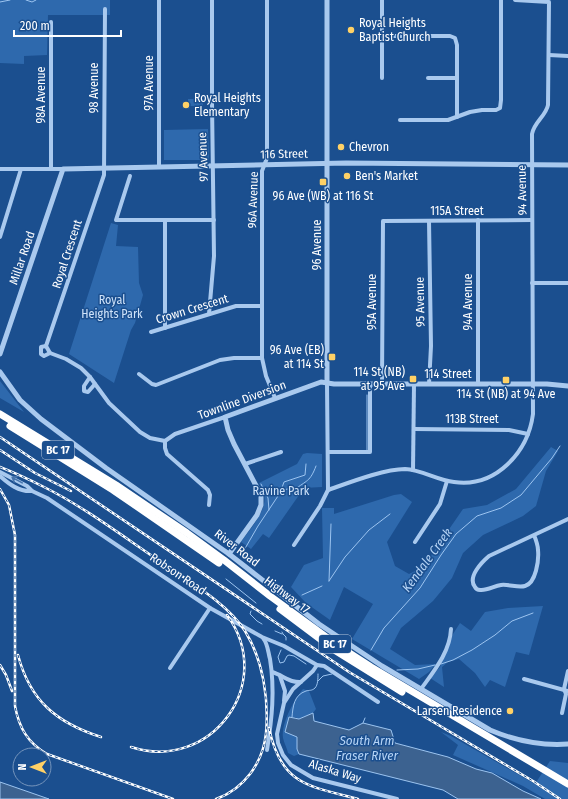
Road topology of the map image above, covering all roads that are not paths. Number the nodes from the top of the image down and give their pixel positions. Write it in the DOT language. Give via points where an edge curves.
graph roads {
  1 [pos="159,0"];
  2 [pos="212,0"];
  3 [pos="266,0"];
  4 [pos="326,0"];
  5 [pos="382,0"];
  6 [pos="501,0"];
  7 [pos="515,0"];
  8 [pos="105,9"];
  9 [pos="51,22"];
  10 [pos="383,36"];
  11 [pos="549,55"];
  12 [pos="568,56"];
  13 [pos="382,78"];
  14 [pos="428,78"];
  15 [pos="456,78"];
  16 [pos="457,117"];
  17 [pos="400,120"];
  18 [pos="327,163"];
  19 [pos="265,164"];
  20 [pos="532,164"];
  21 [pos="568,165"];
  22 [pos="159,166"];
  23 [pos="213,166"];
  24 [pos="104,167"];
  25 [pos="0,169"];
  26 [pos="21,169"];
  27 [pos="51,169"];
  28 [pos="63,169"];
  29 [pos="130,176"];
  30 [pos="214,220"];
  31 [pos="429,220"];
  32 [pos="478,220"];
  33 [pos="532,220"];
  34 [pos="165,221"];
  35 [pos="383,221"];
  36 [pos="0,237"];
  37 [pos="532,283"];
  38 [pos="568,283"];
  39 [pos="262,306"];
  40 [pos="209,314"];
  41 [pos="165,328"];
  42 [pos="151,332"];
  43 [pos="46,346"];
  44 [pos="50,353"];
  45 [pos="0,354"];
  46 [pos="262,358"];
  47 [pos="0,372"];
  48 [pos="139,374"];
  49 [pos="90,377"];
  50 [pos="328,383"];
  51 [pos="95,384"];
  52 [pos="370,384"];
  53 [pos="382,384"];
  54 [pos="414,384"];
  55 [pos="429,384"];
  56 [pos="478,384"];
  57 [pos="533,384"];
  58 [pos="568,386"];
  59 [pos="275,398"];
  60 [pos="0,414"];
  61 [pos="225,417"];
  62 [pos="0,420"];
  63 [pos="414,429"];
  64 [pos="528,434"];
  65 [pos="165,442"];
  66 [pos="281,452"];
  67 [pos="328,452"];
  68 [pos="245,464"];
  69 [pos="413,470"];
  70 [pos="0,472"];
  71 [pos="0,476"];
  72 [pos="447,481"];
  73 [pos="328,490"];
  74 [pos="32,491"];
  75 [pos="209,505"];
  76 [pos="568,519"];
  77 [pos="534,535"];
  78 [pos="415,542"];
  79 [pos="294,545"];
  80 [pos="229,554"];
  81 [pos="210,608"];
  82 [pos="451,629"];
  83 [pos="262,637"];
  84 [pos="317,665"];
  85 [pos="170,668"];
  86 [pos="568,671"];
  87 [pos="272,672"];
  88 [pos="280,676"];
  89 [pos="524,679"];
  90 [pos="301,682"];
  91 [pos="421,689"];
  92 [pos="566,690"];
  93 [pos="378,702"];
  94 [pos="284,703"];
  95 [pos="562,713"];
  96 [pos="568,744"];
  97 [pos="267,750"];
  98 [pos="567,787"];
  99 [pos="398,799"];
  1 -- 22 [label="street, 97A Avenue"];
  2 -- 23 [label="street, 97 Avenue"];
  3 -- 19 [label="street, 96A Avenue"];
  4 -- 18 [label="street, 96 Avenue"];
  5 -- 10 [label="street"];
  6 -- 16 [label="street" via="500,108 474,111"];
  7 -- 11 [label="street, 94 Avenue" via="549,2"];
  8 -- 24 [label="street, 98 Avenue"];
  9 -- 27 [label="street, 98A Avenue"];
  10 -- 13 [label="street"];
  10 -- 15 [label="street" via="455,38"];
  11 -- 12 [label="street"];
  11 -- 20 [label="street, 94 Avenue" via="548,107 533,129"];
  14 -- 15 [label="street"];
  15 -- 16 [label="street"];
  16 -- 17 [label="street" via="448,120"];
  18 -- 19 [label="street, 116 Street"];
  18 -- 20 [label="street, 116 Street"];
  18 -- 50 [label="street, 96 Avenue"];
  19 -- 23 [label="street, 116 Street"];
  19 -- 39 [label="street, 96A Avenue" via="262,171"];
  20 -- 21 [label="street, 116 Street"];
  20 -- 33 [label="street, 94 Avenue"];
  22 -- 23 [label="street, 116 Street"];
  22 -- 24 [label="street, 116 Street"];
  23 -- 30 [label="street, 97 Avenue"];
  24 -- 28 [label="street, 116 Street"];
  24 -- 43 [label="street, Royal Crescent" via="104,175"];
  25 -- 26 [label="street, 116 Street"];
  26 -- 27 [label="street, 116 Street"];
  26 -- 36 [label="street"];
  27 -- 28 [label="street, 116 Street"];
  28 -- 45 [label="street, Millar Road"];
  29 -- 34 [label="street" via="116,220"];
  30 -- 34 [label="street"];
  30 -- 40 [label="street, 97 Avenue"];
  31 -- 32 [label="street, 115A Street"];
  31 -- 35 [label="street, 115A Street"];
  31 -- 55 [label="street, 95 Avenue"];
  32 -- 33 [label="street, 115A Street"];
  32 -- 56 [label="street, 94A Avenue"];
  33 -- 37 [label="street, 94 Avenue"];
  34 -- 41 [label="street"];
  35 -- 53 [label="street, 95A Avenue"];
  37 -- 38 [label="street"];
  37 -- 57 [label="street, 94 Avenue"];
  39 -- 40 [label="street, Crown Crescent" via="236,306"];
  39 -- 46 [label="street, 96A Avenue"];
  40 -- 41 [label="street, Crown Crescent"];
  41 -- 42 [label="street, Crown Crescent"];
  43 -- 44 [label="street"];
  43 -- 44 [label="street" via="41,347 41,354 44,356"];
  44 -- 49 [label="street" via="70,361"];
  46 -- 48 [label="street" via="220,360 156,385"];
  46 -- 59 [label="street, 96A Avenue"];
  47 -- 80 [label="street, River Road" via="20,400 41,419"];
  49 -- 51 [label="street"];
  49 -- 51 [label="street" via="84,391 88,392"];
  50 -- 52 [label="street, 114 Street"];
  50 -- 59 [label="street, Townline Diversion" via="316,383"];
  50 -- 67 [label="street, 96 Avenue"];
  51 -- 65 [label="street" via="109,403 140,432"];
  52 -- 53 [label="street, 114 Street"];
  52 -- 67 [label="street" via="370,452"];
  53 -- 54 [label="street, 114 Street"];
  54 -- 55 [label="street, 114 Street"];
  54 -- 63 [label="street"];
  55 -- 56 [label="street, 114 Street"];
  56 -- 57 [label="street, 114 Street"];
  57 -- 58 [label="street, 114 Street"];
  57 -- 64 [label="street, 94 Avenue" via="533,414"];
  59 -- 61 [label="street, Townline Diversion"];
  60 -- 98 [label="highway, Highway 17 / BC 17" via="116,485 187,533 371,668"];
  61 -- 65 [label="street, Townline Diversion" via="175,434"];
  61 -- 68 [label="street" via="228,430"];
  62 -- 98 [label="highway, Highway 17 / BC 17" via="183,537 368,672"];
  63 -- 64 [label="street, 113B Street" via="509,430"];
  63 -- 69 [label="street"];
  64 -- 72 [label="street, 94 Avenue" via="514,457 492,476 465,483"];
  65 -- 75 [label="street" via="167,454 208,490"];
  66 -- 68 [label="street"];
  67 -- 73 [label="street, 96 Avenue"];
  68 -- 80 [label="street" via="260,495 261,505 257,515"];
  69 -- 72 [label="street, 94 Avenue"];
  69 -- 73 [label="street" via="392,471"];
  74 -- 70 [label="street, Robson Road, one-way"];
  71 -- 74 [label="street, Robson Road" via="14,487 26,492"];
  72 -- 78 [label="street" via="440,504"];
  73 -- 79 [label="street"];
  74 -- 81 [label="street, Robson Road" via="47,498"];
  76 -- 77 [label="street"];
  77 -- 77 [label="street" via="538,559 530,583 526,586 500,585 481,590 474,586 474,576 481,563 489,556"];
  80 -- 91 [label="street, River Road" via="344,642"];
  81 -- 83 [label="street, Robson Road"];
  81 -- 85 [label="street"];
  82 -- 91 [label="street" via="445,653"];
  83 -- 84 [label="street, Robson Road"];
  83 -- 87 [label="street" via="267,644"];
  84 -- 90 [label="street, Alaska Way"];
  84 -- 93 [label="street, Robson Road" via="324,666"];
  86 -- 92 [label="street"];
  87 -- 88 [label="street"];
  87 -- 97 [label="street" via="273,709"];
  88 -- 90 [label="street" via="290,681"];
  88 -- 94 [label="street" via="285,691"];
  89 -- 92 [label="street"];
  90 -- 94 [label="street, Alaska Way"];
  91 -- 96 [label="street, River Road" via="500,734 535,744"];
  92 -- 95 [label="street"];
  94 -- 99 [label="street, Alaska Way" via="277,738 283,755 291,765 313,778"];
}
